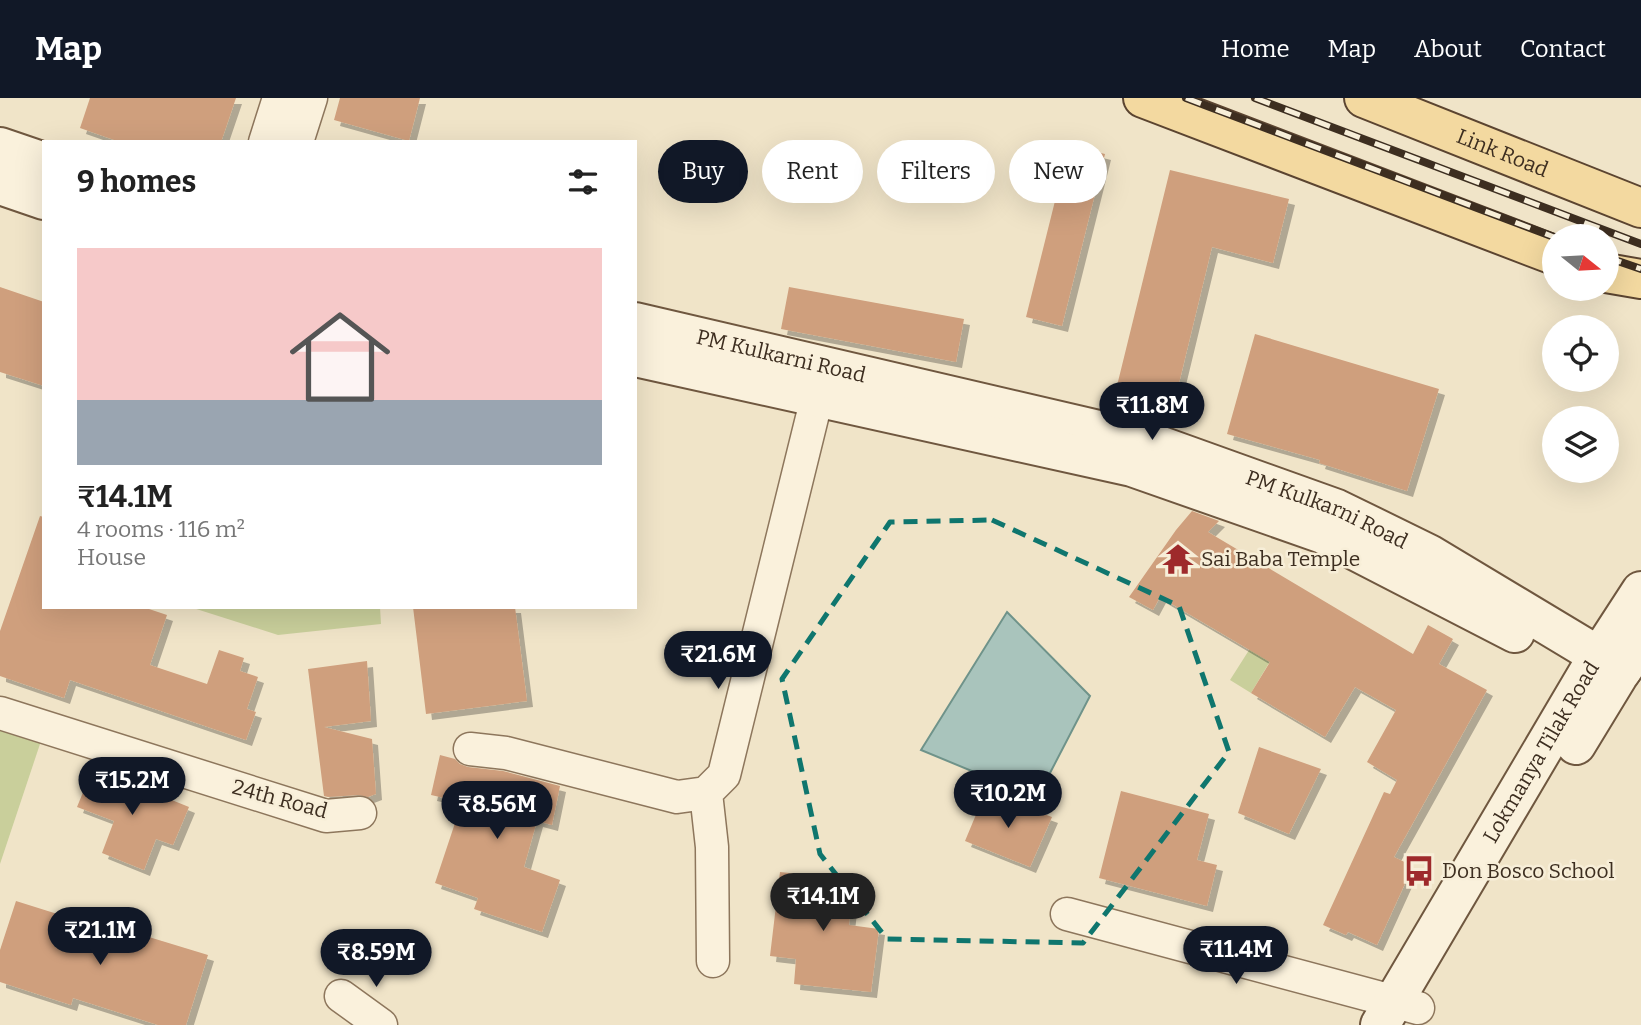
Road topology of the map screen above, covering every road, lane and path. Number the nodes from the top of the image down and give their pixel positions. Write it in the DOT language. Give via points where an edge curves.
graph roads {
  1 [pos="279,98"];
  2 [pos="311,98"];
  3 [pos="1143,98"];
  4 [pos="1364,98"];
  5 [pos="1412,107"];
  6 [pos="266,140"];
  7 [pos="298,140"];
  8 [pos="0,147"];
  9 [pos="42,161"];
  10 [pos="0,185"];
  11 [pos="42,199"];
  12 [pos="1641,208"];
  13 [pos="1542,250"];
  14 [pos="1619,275"];
  15 [pos="1641,279"];
  16 [pos="637,323"];
  17 [pos="637,357"];
  18 [pos="821,381"];
  19 [pos="1641,591"];
  20 [pos="1613,665"];
  21 [pos="0,713"];
  22 [pos="470,749"];
  23 [pos="706,793"];
  24 [pos="360,813"];
  25 [pos="1067,914"];
  26 [pos="713,961"];
  27 [pos="341,996"];
  28 [pos="1401,1015"];
  29 [pos="381,1025"];
  1 -- 6 [label="street"];
  2 -- 7 [label="street"];
  3 -- 13 [label="main road"];
  4 -- 5 [label="main road, Link Road"];
  5 -- 12 [label="main road, Link Road"];
  8 -- 9 [label="street"];
  10 -- 11 [label="street"];
  14 -- 15 [label="main road"];
  16 -- 18 [label="street, PM Kulkarni Road"];
  17 -- 18 [label="street, PM Kulkarni Road"];
  18 -- 20 [label="street, PM Kulkarni Road" via="1132,467 1323,534"];
  18 -- 23 [label="street" via="724,775"];
  19 -- 20 [label="street, Lokmanya Tilak Road"];
  20 -- 28 [label="street, Lokmanya Tilak Road"];
  21 -- 24 [label="street, 24th Road" via="326,816"];
  22 -- 23 [label="street" via="506,753 677,797"];
  23 -- 26 [label="street" via="712,848"];
  25 -- 28 [label="street"];
  27 -- 29 [label="street"];
}
